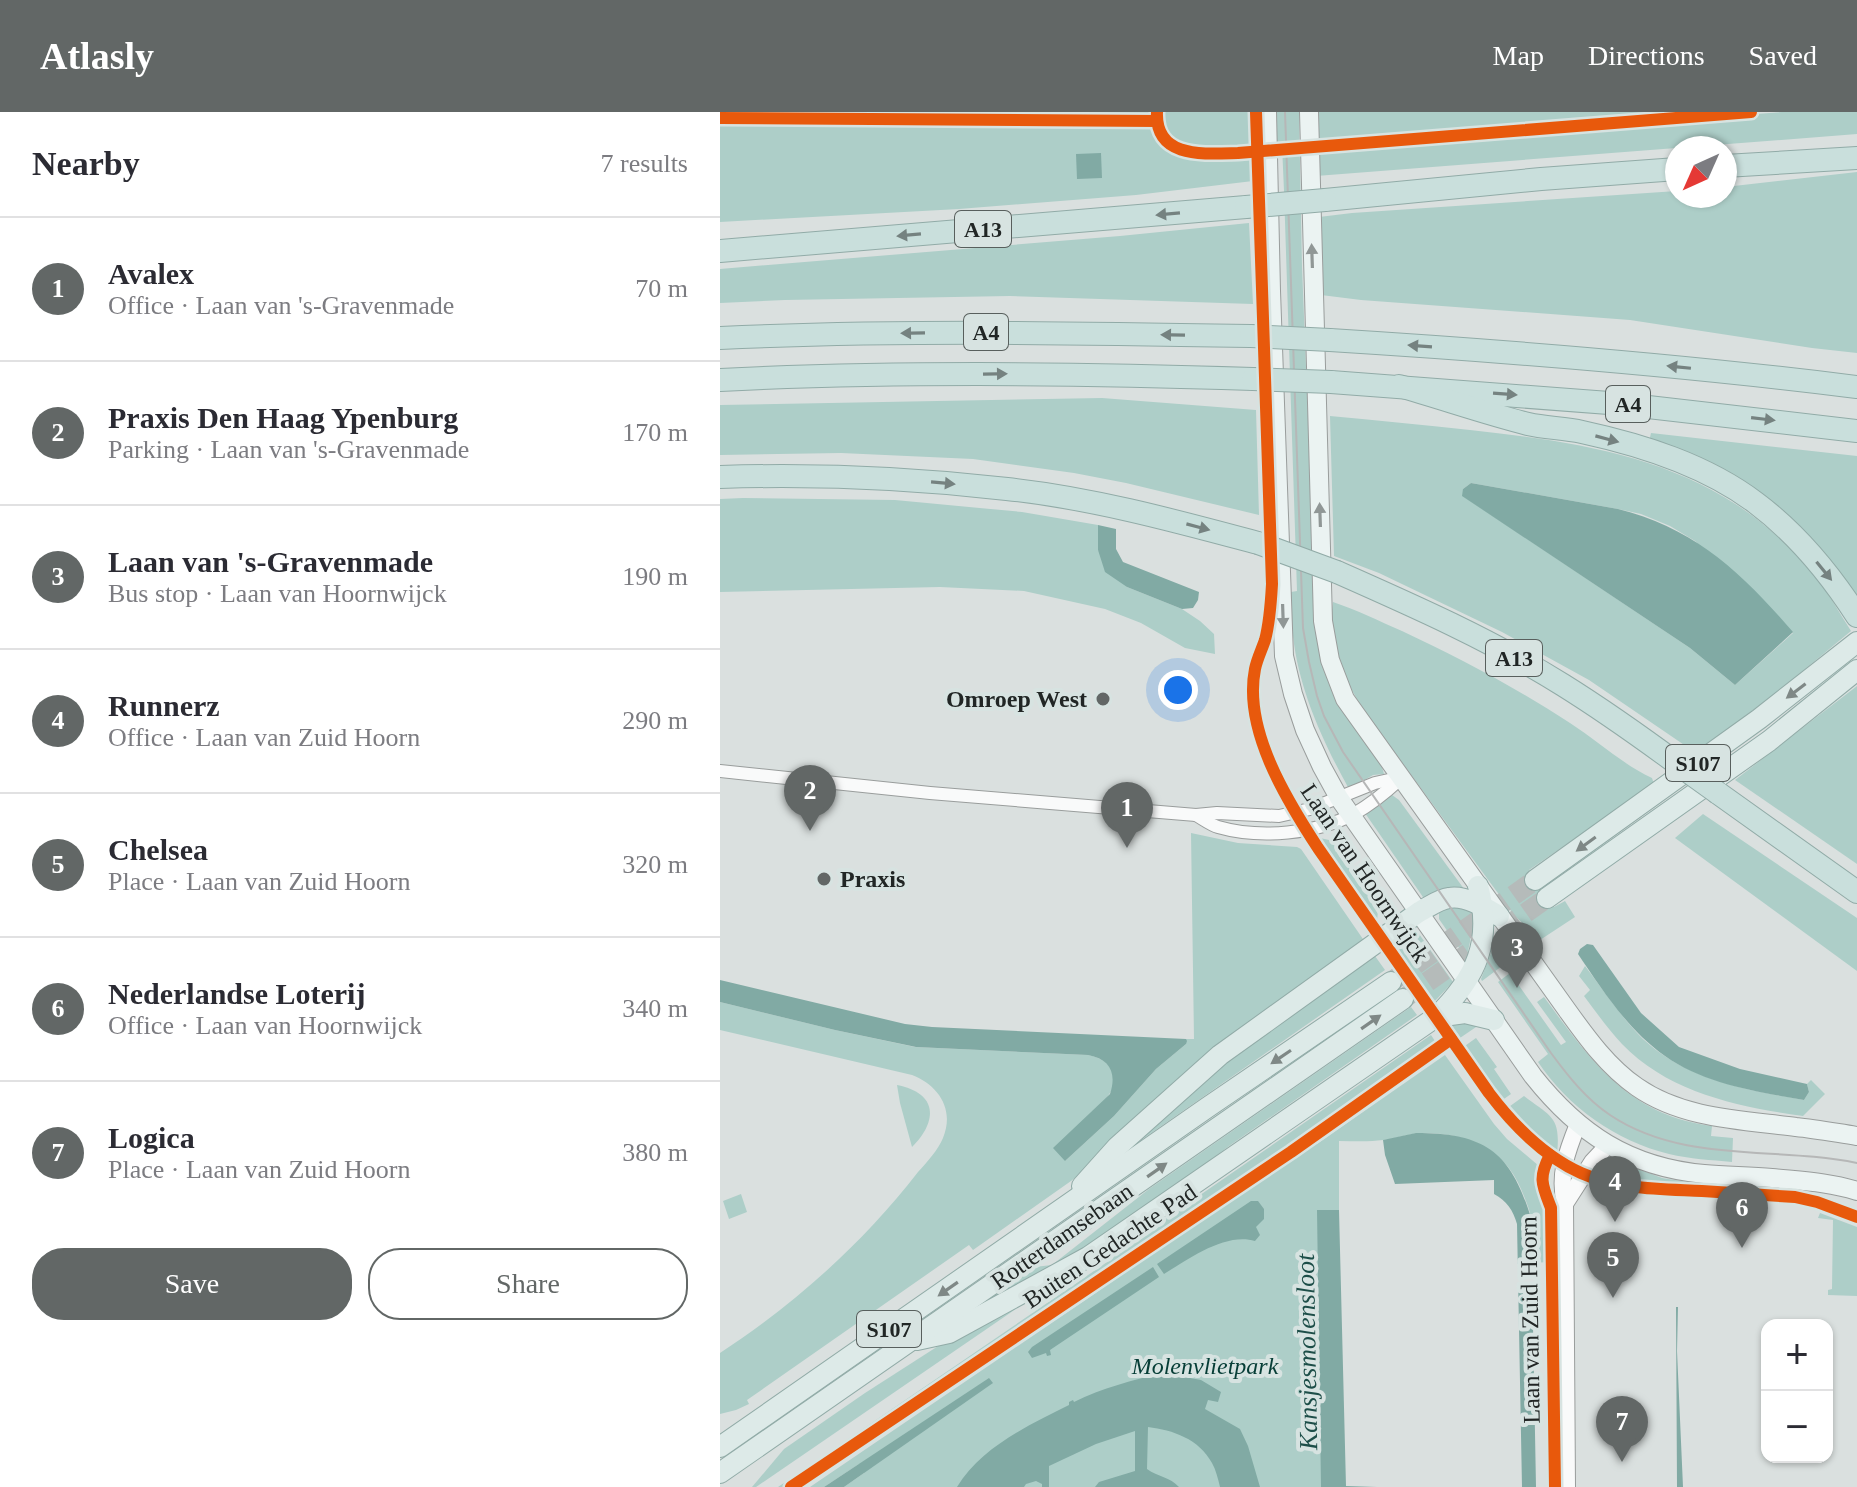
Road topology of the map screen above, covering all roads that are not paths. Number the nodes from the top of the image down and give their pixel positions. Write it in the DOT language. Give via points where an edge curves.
graph roads {
  1 [pos="1267,112"];
  2 [pos="1309,112"];
  3 [pos="1857,158"];
  4 [pos="1737,165"];
  5 [pos="1665,170"];
  6 [pos="720,251"];
  7 [pos="720,338"];
  8 [pos="1756,375"];
  9 [pos="1857,376"];
  10 [pos="720,380"];
  11 [pos="1399,386"];
  12 [pos="1857,387"];
  13 [pos="1857,431"];
  14 [pos="720,477"];
  15 [pos="1857,616"];
  16 [pos="1857,642"];
  17 [pos="1857,670"];
  18 [pos="720,771"];
  19 [pos="1402,777"];
  20 [pos="1339,798"];
  21 [pos="1196,815"];
  22 [pos="1350,816"];
  23 [pos="1535,880"];
  24 [pos="1478,886"];
  25 [pos="1857,892"];
  26 [pos="1547,898"];
  27 [pos="1491,911"];
  28 [pos="1419,912"];
  29 [pos="1467,981"];
  30 [pos="1391,982"];
  31 [pos="1403,999"];
  32 [pos="1436,1017"];
  33 [pos="1494,1020"];
  34 [pos="1578,1124"];
  35 [pos="1857,1136"];
  36 [pos="1608,1145"];
  37 [pos="1857,1191"];
  38 [pos="1565,1204"];
  39 [pos="1058,1212"];
  40 [pos="909,1342"];
  41 [pos="720,1447"];
  42 [pos="720,1473"];
  43 [pos="1567,1487"];
  1 -- 20 [label="main road, Laan van Hoornwijck, one-way" via="1284,656 1305,730"];
  19 -- 2 [label="main road, one-way" via="1345,699 1325,633"];
  3 -- 4 [label="highway"];
  5 -- 6 [label="highway, A13, one-way, bridge"];
  8 -- 7 [label="highway, A4, one-way, bridge" via="1494,350 1251,336 1028,332"];
  8 -- 9 [label="highway, A4"];
  8 -- 12 [label="highway, A4"];
  10 -- 11 [label="highway, A4, one-way, bridge" via="1052,373"];
  11 -- 13 [label="highway, A4, one-way"];
  11 -- 15 [label="highway, A4, one-way" via="1530,425 1639,447 1731,486 1780,523 1824,569"];
  14 -- 25 [label="highway, A13, one-way, bridge" via="878,478 1009,489 1114,507 1258,543 1419,608 1561,684"];
  16 -- 23 [label="main road, S107, one-way"];
  17 -- 26 [label="main road, S107" via="1769,741"];
  18 -- 21 [label="street"];
  19 -- 20 [label="street"];
  19 -- 22 [label="street"];
  19 -- 24 [label="main road"];
  20 -- 21 [label="street" via="1279,816"];
  20 -- 22 [label="main road, Laan van Hoornwijck"];
  21 -- 22 [label="street" via="1216,827 1285,834"];
  22 -- 28 [label="main road, Laan van Hoornwijck"];
  24 -- 27 [label="main road, S107"];
  27 -- 28 [label="main road, S107" via="1449,898"];
  27 -- 29 [label="main road, S107"];
  27 -- 35 [label="main road" via="1590,1042 1615,1070 1656,1099 1733,1120"];
  28 -- 29 [label="main road, Laan van Hoornwijck"];
  28 -- 39 [label="main road, S107" via="1220,1055 1117,1147"];
  29 -- 32 [label="main road, S107"];
  29 -- 33 [label="main road, Laan van Hoornwijck"];
  30 -- 39 [label="main road, Rotterdamsebaan / S107, one-way"];
  40 -- 31 [label="main road, Rotterdamsebaan / S107, one-way"];
  32 -- 33 [label="main road" via="1465,1013"];
  32 -- 40 [label="main road, S107" via="1088,1257 949,1333"];
  33 -- 34 [label="main road, Laan van Hoornwijck" via="1533,1076"];
  34 -- 36 [label="main road, Laan van Hoornwijck"];
  34 -- 38 [label="street, Laan van Zuid Hoorn" via="1563,1164"];
  36 -- 37 [label="main road, Laan van Hoornwijck" via="1673,1169 1820,1182"];
  36 -- 38 [label="street, Laan van Zuid Hoorn"];
  38 -- 43 [label="street, Laan van Zuid Hoorn"];
  39 -- 41 [label="main road, Rotterdamsebaan / S107, one-way"];
  40 -- 42 [label="main road, Rotterdamsebaan / S107"];
}
